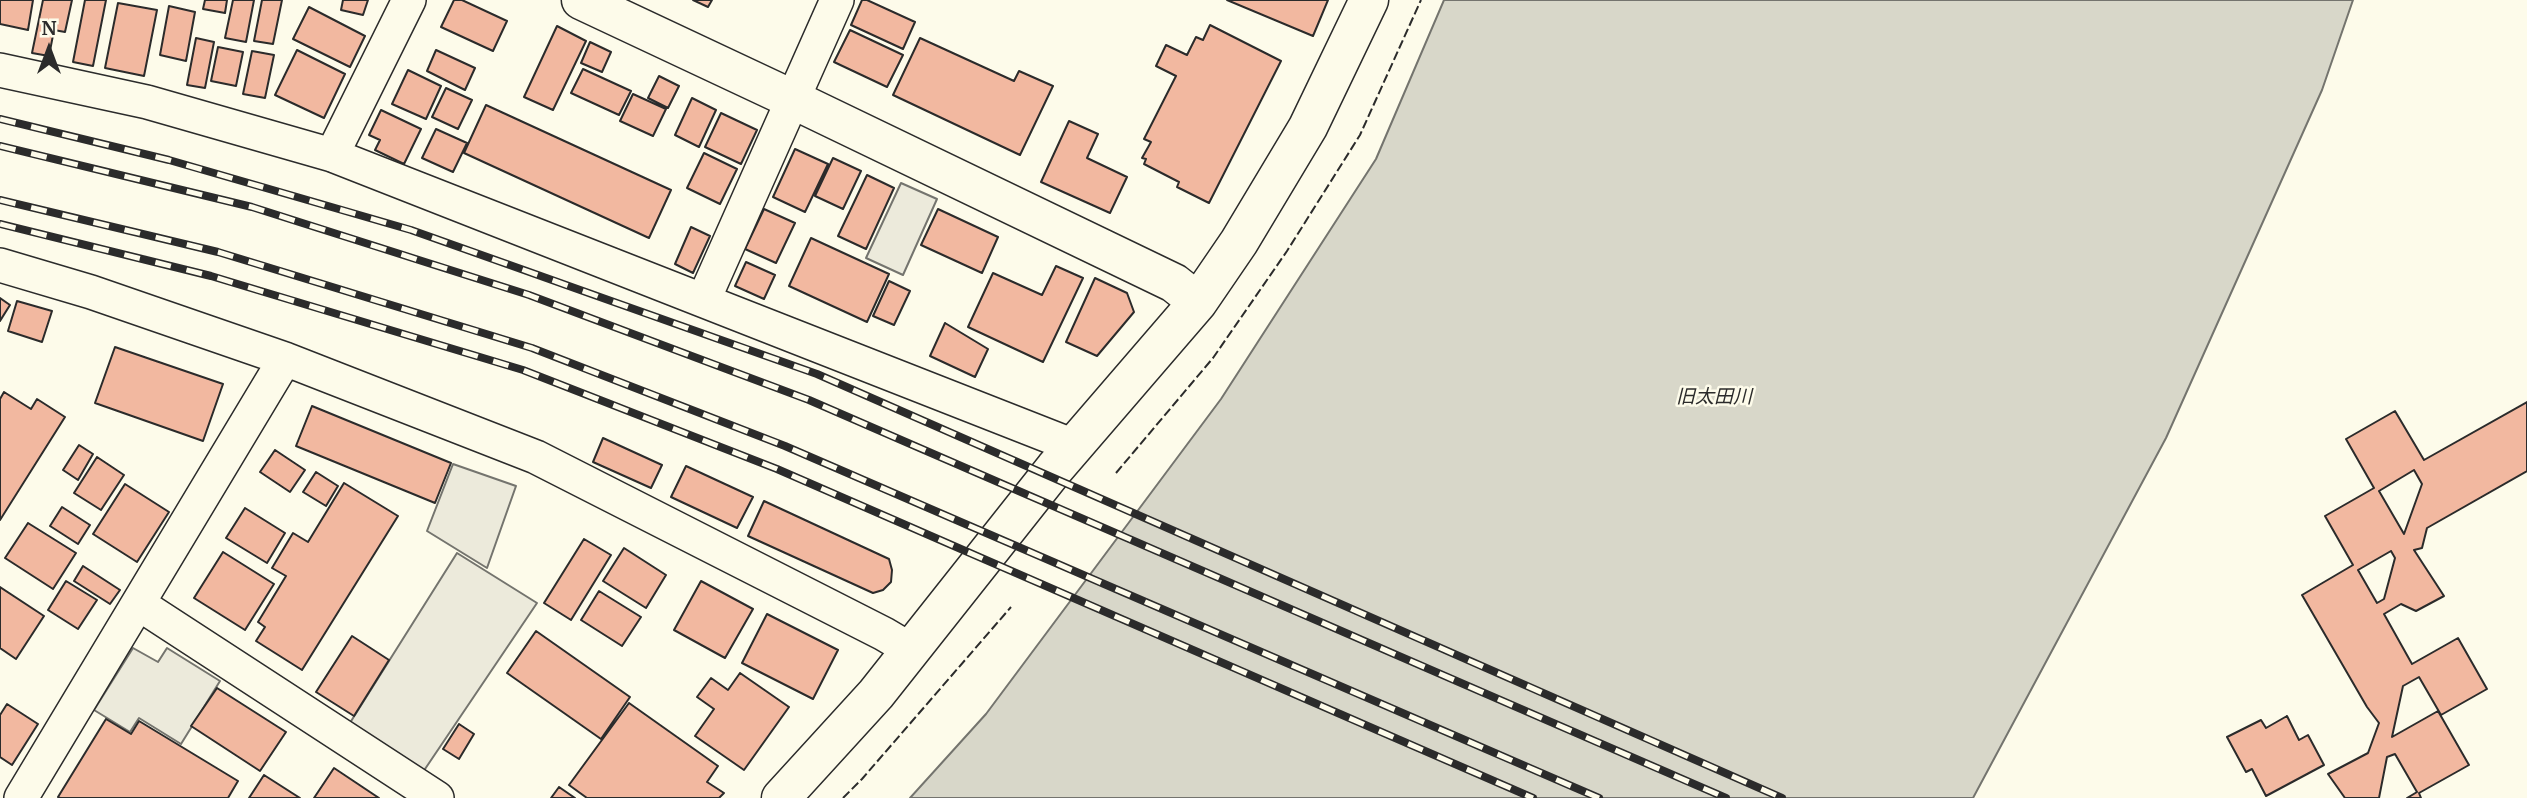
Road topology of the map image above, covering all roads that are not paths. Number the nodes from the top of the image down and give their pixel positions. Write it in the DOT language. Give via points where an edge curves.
graph roads {
  1 [pos="409,0"];
  2 [pos="581,0"];
  3 [pos="837,0"];
  4 [pos="1369,0"];
  5 [pos="0,70"];
  6 [pos="794,100"];
  7 [pos="332,155"];
  8 [pos="0,265"];
  9 [pos="704,299"];
  10 [pos="1198,302"];
  11 [pos="285,359"];
  12 [pos="1074,446"];
  13 [pos="139,604"];
  14 [pos="911,650"];
  15 [pos="21,798"];
  16 [pos="437,798"];
  17 [pos="781,798"];
  1 -- 7 [label="street"];
  2 -- 6 [label="street"];
  3 -- 6 [label="street"];
  4 -- 10 [label="street" via="1308,127"];
  5 -- 7 [label="street" via="146,102"];
  6 -- 9 [label="street"];
  6 -- 10 [label="street" via="1174,283"];
  7 -- 9 [label="street"];
  8 -- 11 [label="street"];
  9 -- 12 [label="street"];
  10 -- 12 [label="street"];
  11 -- 13 [label="street"];
  11 -- 14 [label="street" via="536,457"];
  12 -- 14 [label="street"];
  13 -- 15 [label="street"];
  13 -- 16 [label="street"];
  14 -- 17 [label="street"];
}
